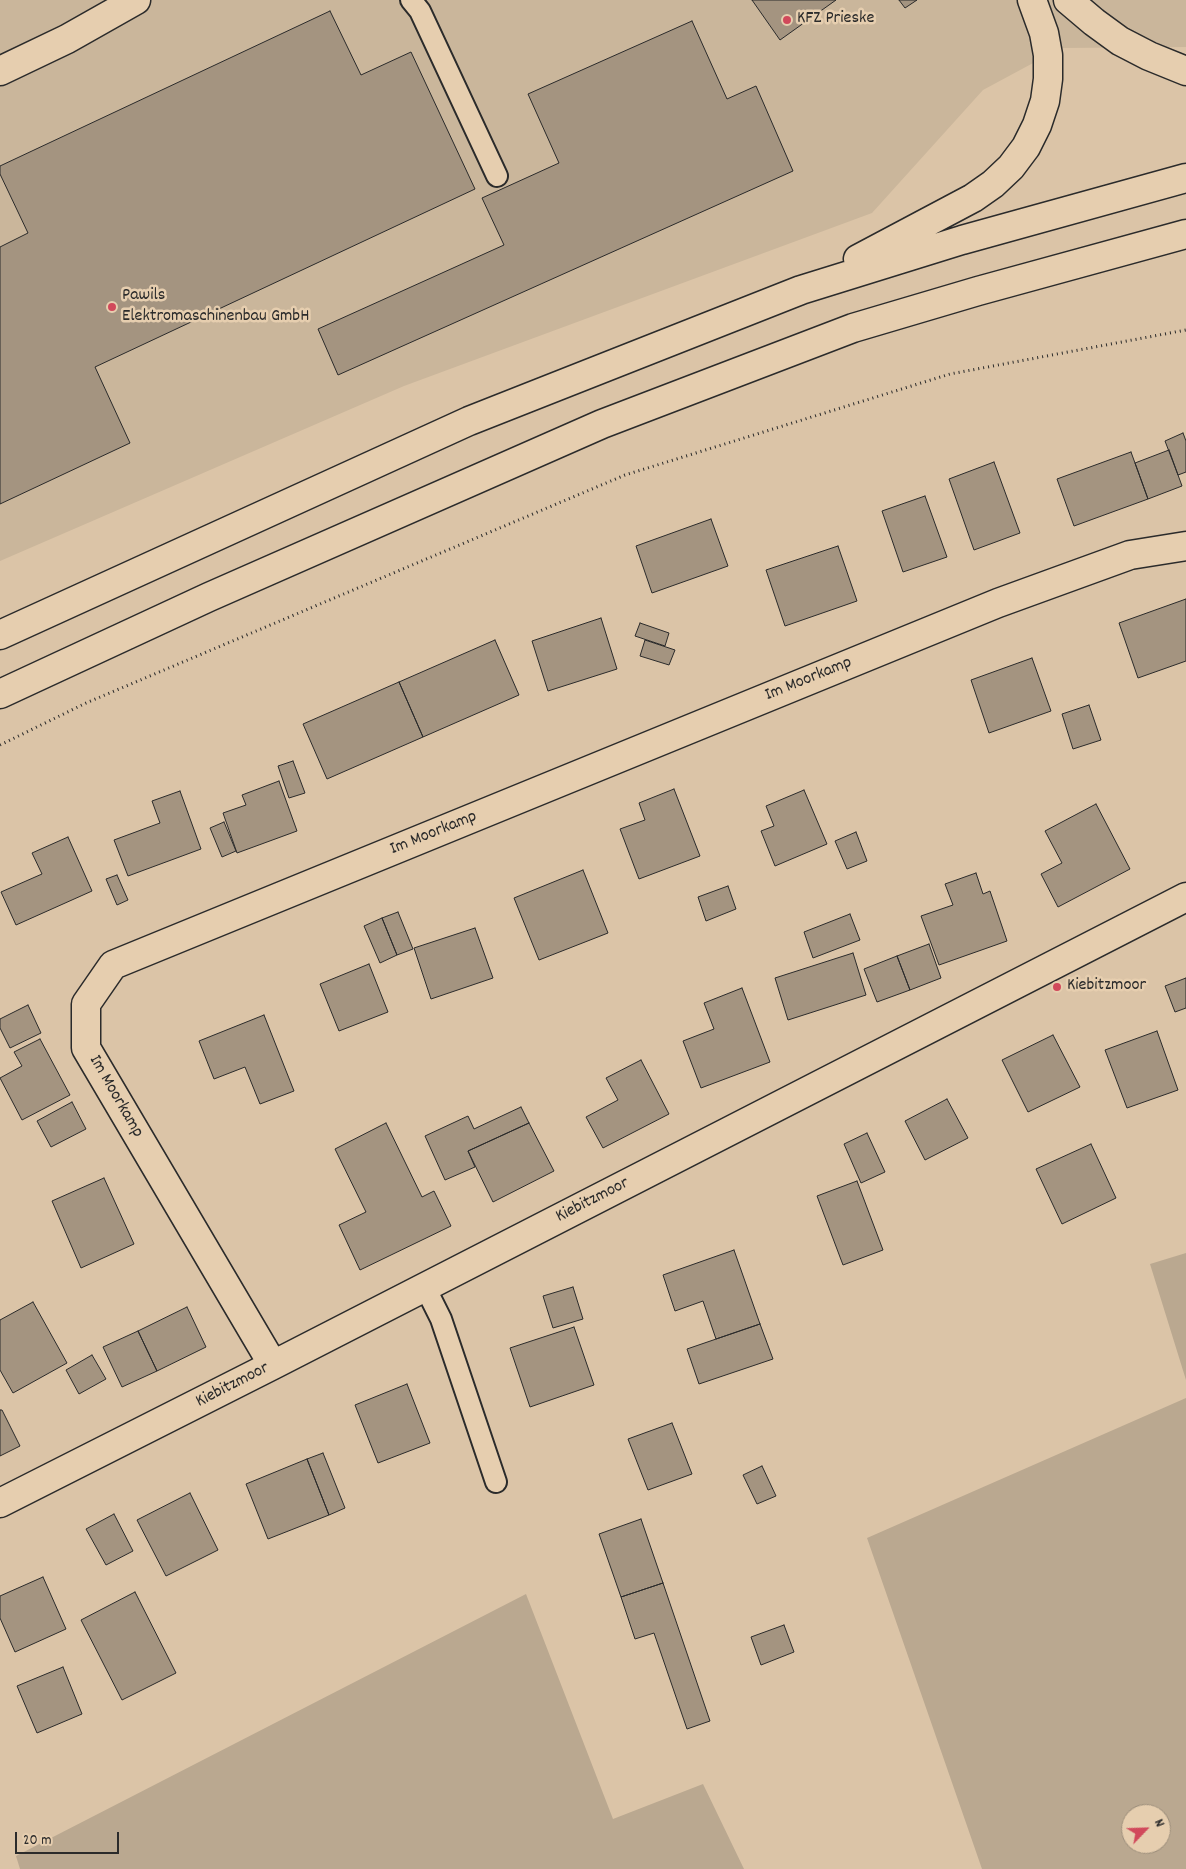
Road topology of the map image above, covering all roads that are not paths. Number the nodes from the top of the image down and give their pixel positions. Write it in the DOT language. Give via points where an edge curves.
graph roads {
  1 [pos="136,0"];
  2 [pos="411,0"];
  3 [pos="1032,0"];
  4 [pos="1068,0"];
  5 [pos="0,71"];
  6 [pos="1186,71"];
  7 [pos="497,176"];
  8 [pos="1186,178"];
  9 [pos="1186,234"];
  10 [pos="801,290"];
  11 [pos="1186,546"];
  12 [pos="0,635"];
  13 [pos="0,694"];
  14 [pos="1186,897"];
  15 [pos="425,1287"];
  16 [pos="273,1366"];
  17 [pos="496,1482"];
  18 [pos="0,1503"];
  1 -- 5 [label="main road" via="67,40"];
  2 -- 7 [label="lane" via="420,11"];
  3 -- 10 [label="main road" via="1044,33 1048,79 1037,125 1011,167 973,198"];
  4 -- 6 [label="main road" via="1120,41"];
  8 -- 10 [label="main road" via="962,240"];
  9 -- 13 [label="main road" via="853,328 602,424"];
  10 -- 12 [label="main road" via="469,421"];
  11 -- 16 [label="main road, Im Moorkamp" via="1130,556 998,603 113,965 86,1004 86,1048"];
  14 -- 15 [label="main road, Kiebitzmoor"];
  15 -- 16 [label="main road, Kiebitzmoor"];
  15 -- 17 [label="lane" via="441,1319"];
  16 -- 18 [label="main road, Kiebitzmoor"];
}
